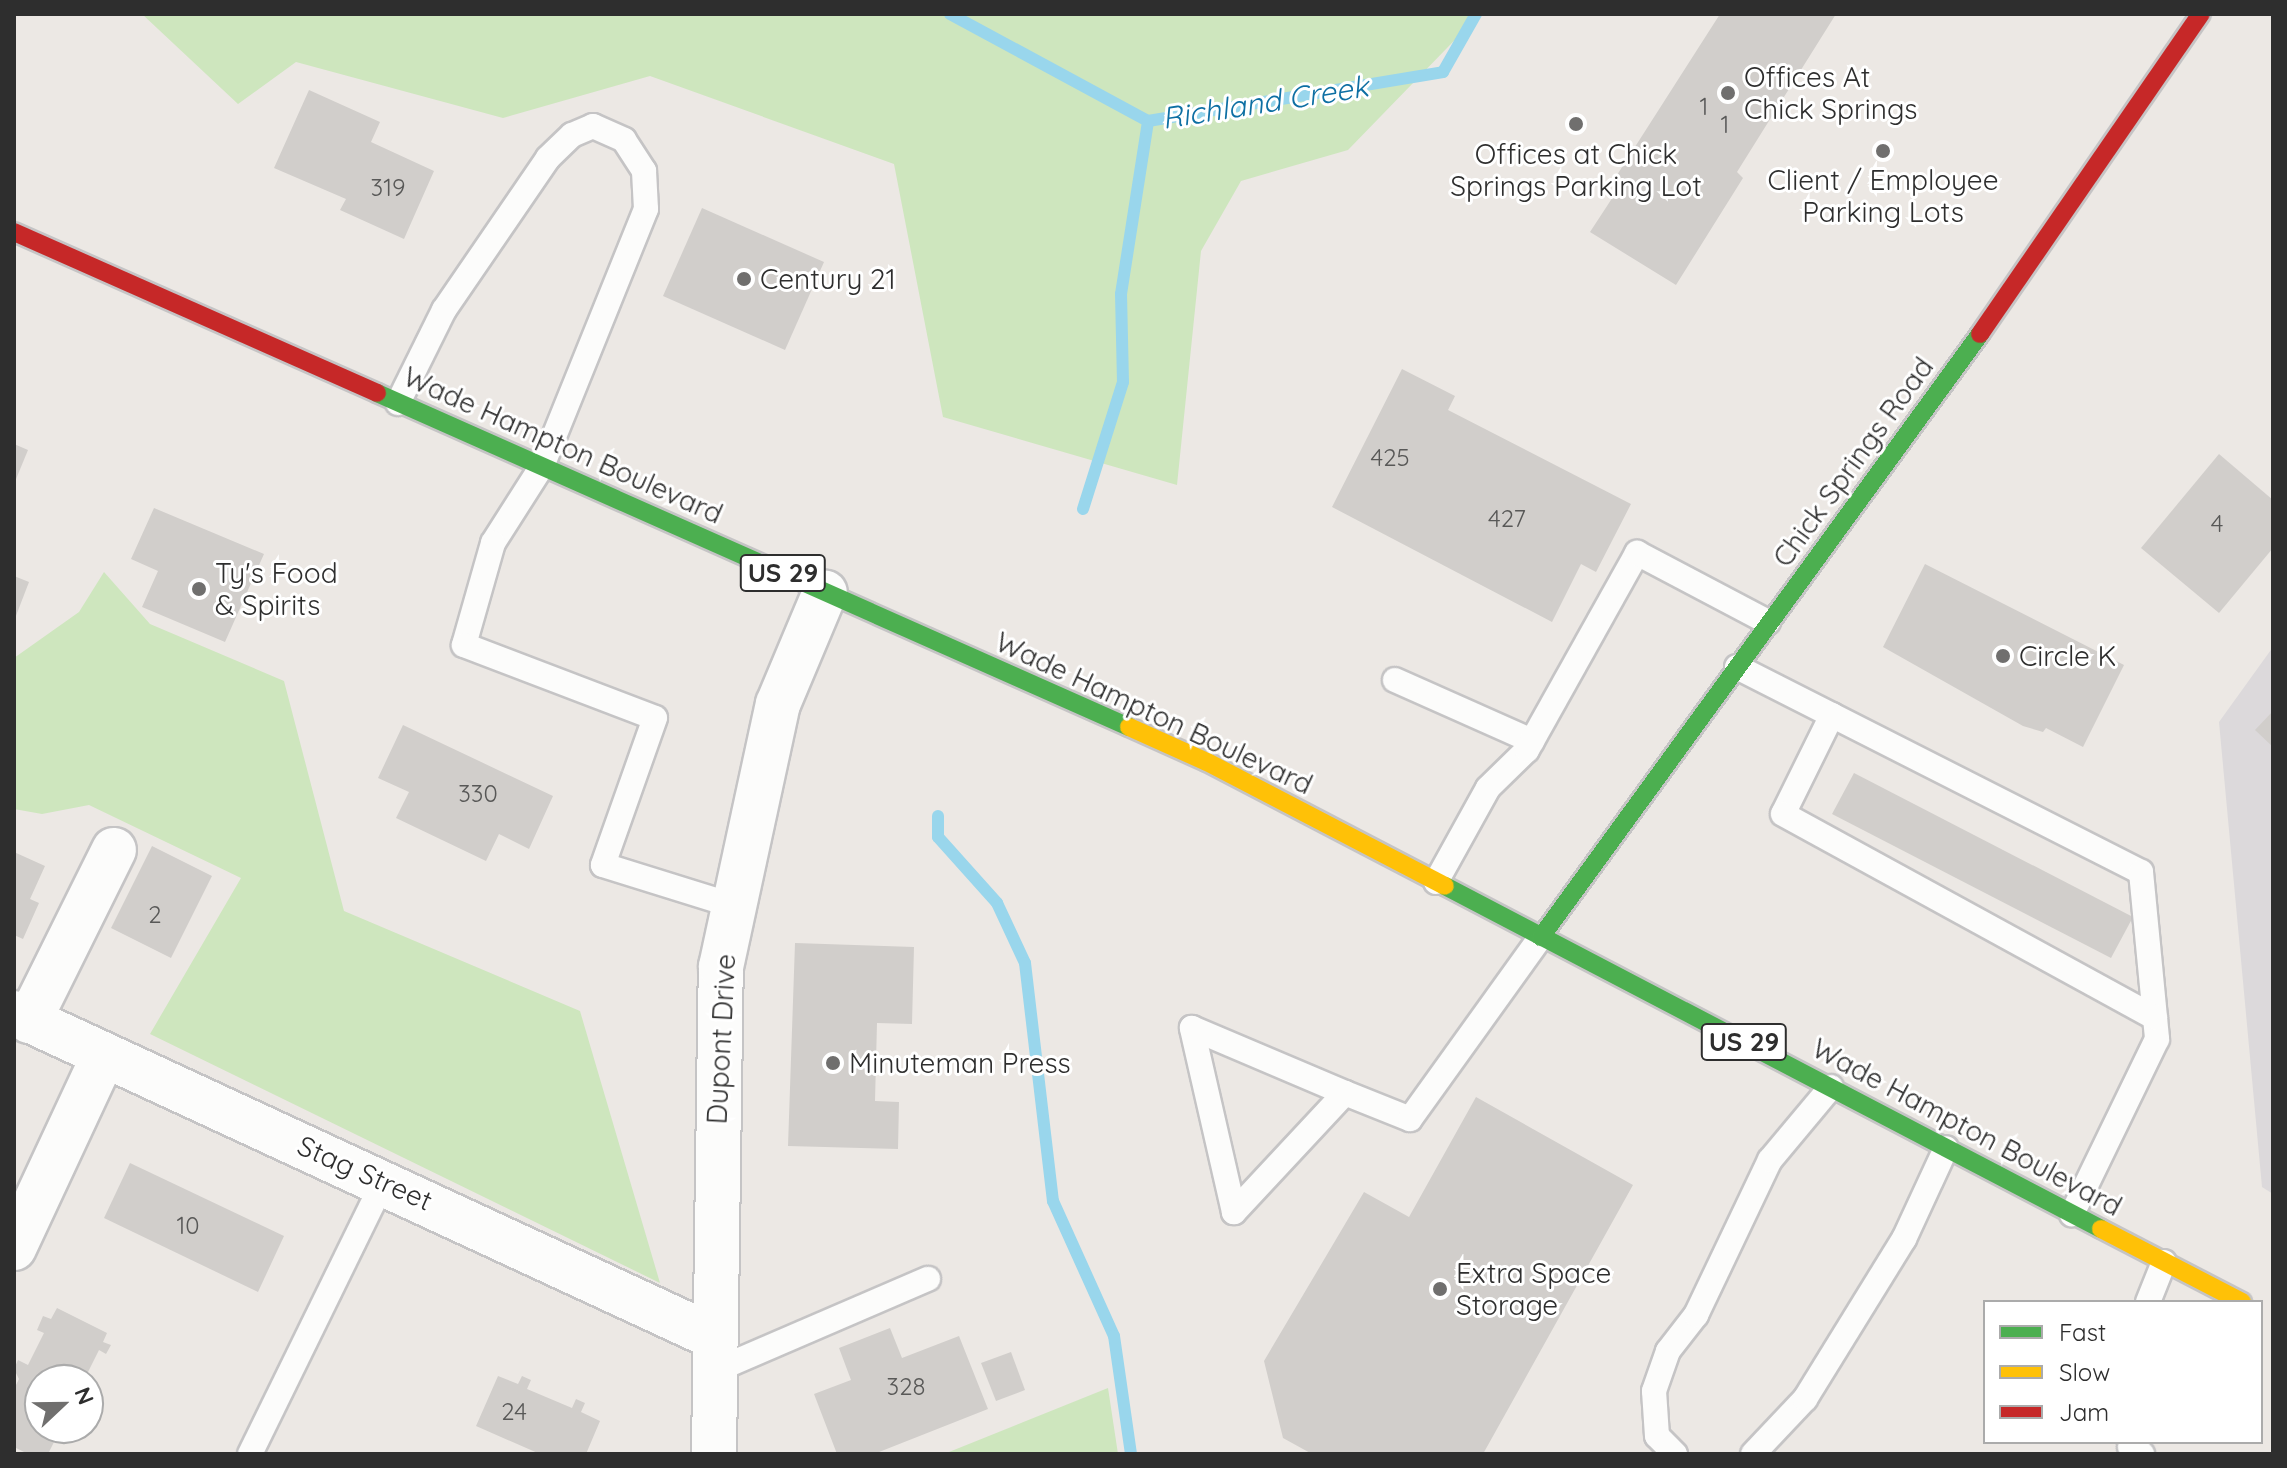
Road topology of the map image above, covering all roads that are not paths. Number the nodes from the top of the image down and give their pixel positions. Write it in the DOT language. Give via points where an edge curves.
graph roads {
  1 [pos="2201,14"];
  2 [pos="14,232"];
  3 [pos="398,403"];
  4 [pos="542,466"];
  5 [pos="825,592"];
  6 [pos="1768,622"];
  7 [pos="1737,667"];
  8 [pos="1395,680"];
  9 [pos="1832,715"];
  10 [pos="1532,741"];
  11 [pos="114,850"];
  12 [pos="1436,882"];
  13 [pos="735,906"];
  14 [pos="1541,937"];
  15 [pos="22,1017"];
  16 [pos="2155,1018"];
  17 [pos="103,1057"];
  18 [pos="1831,1087"];
  19 [pos="1345,1093"];
  20 [pos="1946,1148"];
  21 [pos="384,1180"];
  22 [pos="2072,1214"];
  23 [pos="14,1248"];
  24 [pos="2164,1262"];
  25 [pos="928,1279"];
  26 [pos="2149,1300"];
  27 [pos="2238,1300"];
  28 [pos="714,1354"];
  29 [pos="250,1454"];
  30 [pos="714,1454"];
  31 [pos="1675,1454"];
  32 [pos="1753,1454"];
  1 -- 6 [label="main road, Chick Springs Road" via="1888,467"];
  2 -- 3 [label="main road, Wade Hampton Boulevard / US 29"];
  3 -- 4 [label="main road, Wade Hampton Boulevard / US 29"];
  3 -- 4 [label="lane" via="444,310 548,158 572,135 593,126 624,140 644,171 646,209"];
  4 -- 5 [label="main road, Wade Hampton Boulevard / US 29"];
  4 -- 13 [label="lane" via="493,543 464,645 655,718 603,865"];
  5 -- 12 [label="main road, Wade Hampton Boulevard / US 29" via="1207,762"];
  5 -- 13 [label="street, Dupont Drive" via="778,704"];
  6 -- 7 [label="main road, Chick Springs Road"];
  6 -- 10 [label="lane" via="1637,553"];
  7 -- 9 [label="lane"];
  7 -- 14 [label="main road, Chick Springs Road"];
  8 -- 10 [label="lane"];
  9 -- 16 [label="lane" via="2141,872"];
  9 -- 16 [label="lane" via="1783,814"];
  10 -- 12 [label="lane" via="1488,788"];
  11 -- 15 [label="street"];
  12 -- 14 [label="main road, Wade Hampton Boulevard / US 29"];
  13 -- 28 [label="street, Dupont Drive" via="721,967"];
  14 -- 18 [label="main road, Wade Hampton Boulevard / US 29"];
  14 -- 19 [label="lane" via="1410,1119"];
  15 -- 17 [label="street, Stag Street"];
  16 -- 22 [label="lane" via="2157,1039"];
  17 -- 21 [label="street, Stag Street"];
  17 -- 23 [label="street"];
  18 -- 20 [label="main road, Wade Hampton Boulevard / US 29"];
  18 -- 31 [label="lane" via="1770,1160 1696,1315 1668,1351 1654,1391 1657,1436"];
  19 -- 19 [label="lane" via="1234,1212 1192,1028 1317,1081"];
  20 -- 22 [label="main road, Wade Hampton Boulevard / US 29"];
  20 -- 32 [label="lane" via="1904,1239 1805,1399"];
  21 -- 28 [label="street, Stag Street"];
  21 -- 29 [label="lane"];
  22 -- 24 [label="main road, Wade Hampton Boulevard / US 29"];
  24 -- 26 [label="lane"];
  24 -- 27 [label="main road, Wade Hampton Boulevard / US 29"];
  25 -- 28 [label="lane"];
  28 -- 30 [label="street, Dupont Drive"];
}
